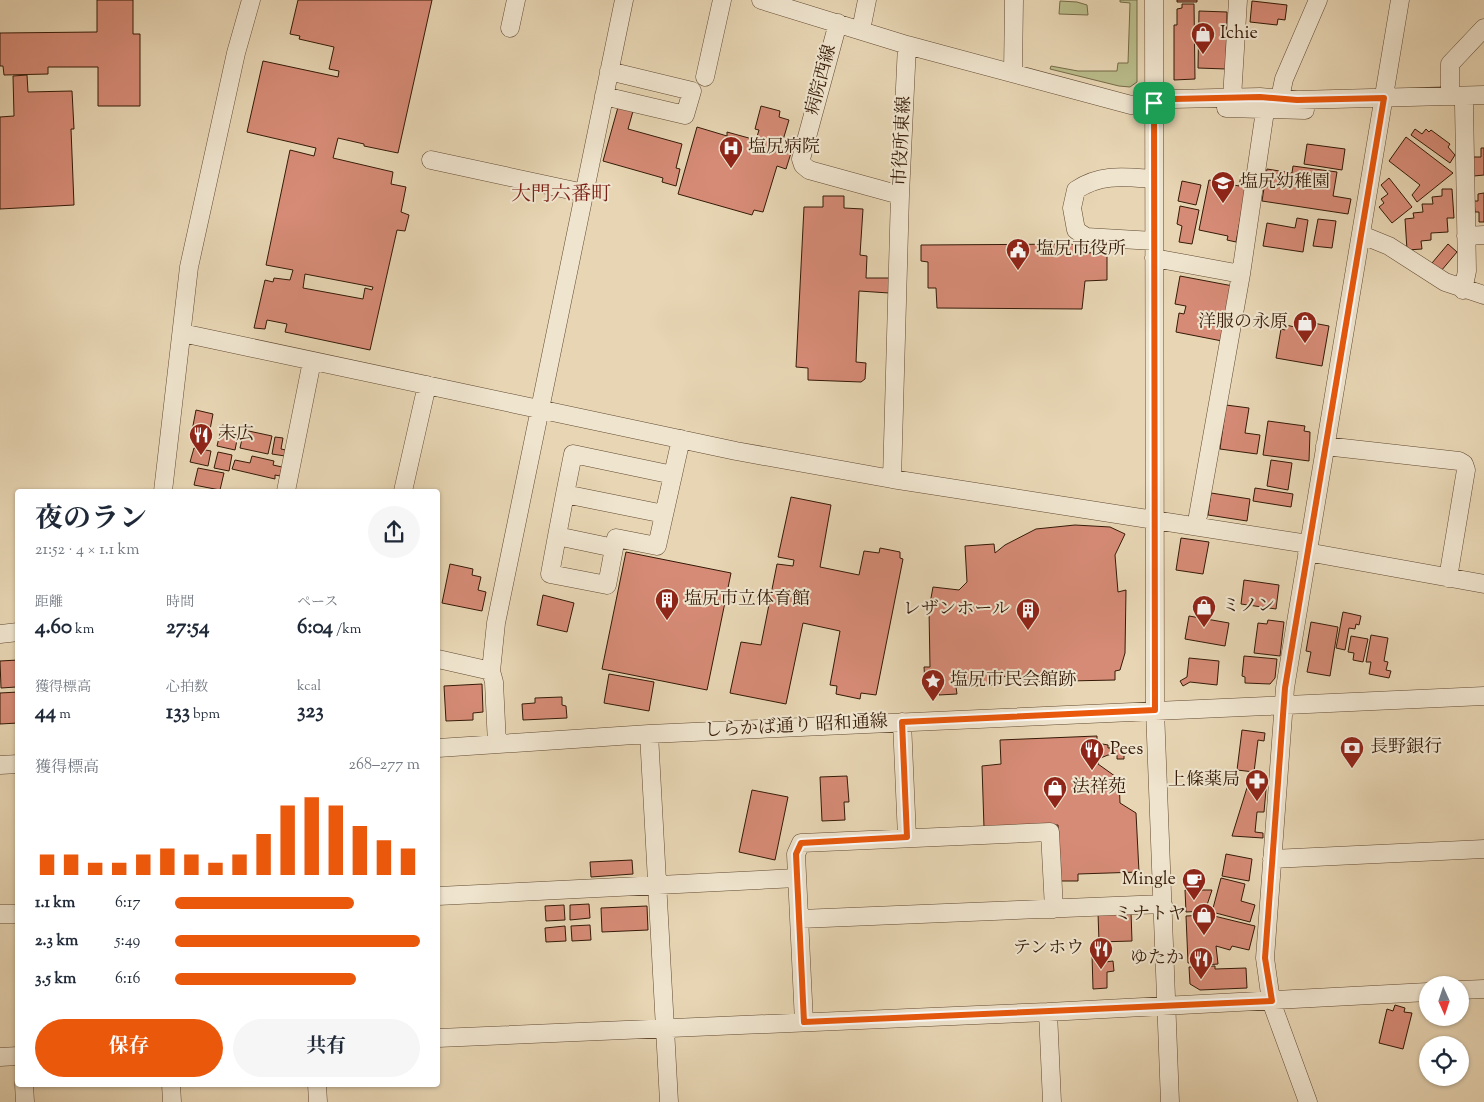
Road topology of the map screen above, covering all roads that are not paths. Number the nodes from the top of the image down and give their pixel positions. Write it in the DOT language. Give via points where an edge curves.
graph roads {
  1 [pos="251,0"];
  2 [pos="516,0"];
  3 [pos="624,0"];
  4 [pos="722,0"];
  5 [pos="762,0"];
  6 [pos="867,0"];
  7 [pos="1014,0"];
  8 [pos="1154,0"];
  9 [pos="1238,0"];
  10 [pos="1318,0"];
  11 [pos="1400,0"];
  12 [pos="838,23"];
  13 [pos="510,28"];
  14 [pos="861,30"];
  15 [pos="1483,31"];
  16 [pos="908,45"];
  17 [pos="609,71"];
  18 [pos="1013,73"];
  19 [pos="705,77"];
  20 [pos="1484,94"];
  21 [pos="604,96"];
  22 [pos="1232,98"];
  23 [pos="1280,98"];
  24 [pos="1457,100"];
  25 [pos="1154,103"];
  26 [pos="1383,103"];
  27 [pos="1484,104"];
  28 [pos="1265,111"];
  29 [pos="431,160"];
  30 [pos="803,165"];
  31 [pos="1154,179"];
  32 [pos="584,193"];
  33 [pos="900,195"];
  34 [pos="1362,235"];
  35 [pos="1484,235"];
  36 [pos="1466,236"];
  37 [pos="1154,250"];
  38 [pos="1241,274"];
  39 [pos="1463,290"];
  40 [pos="1484,295"];
  41 [pos="182,333"];
  42 [pos="312,361"];
  43 [pos="427,385"];
  44 [pos="539,408"];
  45 [pos="680,439"];
  46 [pos="1325,446"];
  47 [pos="673,475"];
  48 [pos="892,478"];
  49 [pos="163,489"];
  50 [pos="286,489"];
  51 [pos="403,489"];
  52 [pos="565,494"];
  53 [pos="664,514"];
  54 [pos="1198,516"];
  55 [pos="1154,518"];
  56 [pos="557,536"];
  57 [pos="614,548"];
  58 [pos="1307,548"];
  59 [pos="1448,578"];
  60 [pos="1484,584"];
  61 [pos="15,632"];
  62 [pos="0,634"];
  63 [pos="440,659"];
  64 [pos="490,671"];
  65 [pos="1484,696"];
  66 [pos="1284,706"];
  67 [pos="1155,710"];
  68 [pos="902,722"];
  69 [pos="649,734"];
  70 [pos="497,744"];
  71 [pos="440,748"];
  72 [pos="0,764"];
  73 [pos="15,764"];
  74 [pos="907,837"];
  75 [pos="1484,849"];
  76 [pos="1272,859"];
  77 [pos="797,878"];
  78 [pos="658,886"];
  79 [pos="440,896"];
  80 [pos="1162,904"];
  81 [pos="1054,909"];
  82 [pos="0,914"];
  83 [pos="15,914"];
  84 [pos="800,919"];
  85 [pos="1484,988"];
  86 [pos="1469,989"];
  87 [pos="1419,993"];
  88 [pos="1272,1001"];
  89 [pos="1166,1004"];
  90 [pos="1048,1012"];
  91 [pos="804,1022"];
  92 [pos="665,1029"];
  93 [pos="440,1038"];
  94 [pos="15,1056"];
  95 [pos="0,1057"];
  96 [pos="24,1087"];
  97 [pos="171,1087"];
  98 [pos="317,1087"];
  99 [pos="25,1102"];
  100 [pos="172,1102"];
  101 [pos="318,1102"];
  102 [pos="669,1102"];
  103 [pos="1052,1102"];
  104 [pos="1170,1102"];
  105 [pos="1308,1102"];
  1 -- 41 [label="street" via="189,267"];
  2 -- 13 [label="street"];
  3 -- 17 [label="street"];
  4 -- 19 [label="street"];
  5 -- 12 [label="street"];
  6 -- 14 [label="street"];
  7 -- 18 [label="street"];
  8 -- 25 [label="street"];
  9 -- 22 [label="street"];
  10 -- 23 [label="street" via="1284,79"];
  11 -- 26 [label="street"];
  12 -- 14 [label="street"];
  12 -- 30 [label="street, 病院西線" via="801,159"];
  14 -- 16 [label="street"];
  15 -- 24 [label="street" via="1450,64"];
  16 -- 18 [label="street"];
  16 -- 33 [label="street, 市役所東線"];
  17 -- 21 [label="street"];
  17 -- 21 [label="street" via="692,91 685,115"];
  18 -- 25 [label="street" via="1131,105"];
  20 -- 24 [label="street"];
  21 -- 32 [label="street"];
  22 -- 23 [label="street"];
  22 -- 25 [label="street" via="1173,99"];
  23 -- 26 [label="street"];
  24 -- 26 [label="street"];
  24 -- 27 [label="street"];
  24 -- 36 [label="street"];
  25 -- 28 [label="street" via="1178,110 1236,108"];
  25 -- 31 [label="street"];
  26 -- 28 [label="street"];
  26 -- 34 [label="street"];
  28 -- 38 [label="street"];
  29 -- 32 [label="street"];
  30 -- 33 [label="street, 市役所東線" via="809,170"];
  31 -- 37 [label="street"];
  31 -- 37 [label="street" via="1114,176 1088,182 1076,190 1072,208 1076,230 1086,237"];
  32 -- 44 [label="street"];
  33 -- 48 [label="street"];
  34 -- 39 [label="street" via="1389,246"];
  34 -- 46 [label="street"];
  35 -- 36 [label="street"];
  36 -- 39 [label="street"];
  37 -- 38 [label="street"];
  37 -- 55 [label="street"];
  38 -- 54 [label="street"];
  39 -- 40 [label="street"];
  41 -- 42 [label="street"];
  41 -- 49 [label="street"];
  42 -- 43 [label="street"];
  42 -- 50 [label="street"];
  43 -- 44 [label="street"];
  43 -- 51 [label="street"];
  44 -- 45 [label="street"];
  44 -- 64 [label="street" via="496,623"];
  45 -- 47 [label="street"];
  45 -- 48 [label="street"];
  46 -- 58 [label="street"];
  46 -- 59 [label="street" via="1464,464 1466,470"];
  47 -- 52 [label="street" via="573,454"];
  47 -- 53 [label="street"];
  48 -- 55 [label="street"];
  52 -- 53 [label="street"];
  52 -- 56 [label="street"];
  53 -- 57 [label="street" via="657,546 616,538"];
  55 -- 58 [label="street"];
  55 -- 67 [label="street"];
  56 -- 57 [label="street"];
  56 -- 57 [label="street" via="550,574 607,585"];
  58 -- 59 [label="street"];
  58 -- 66 [label="street"];
  59 -- 60 [label="street"];
  61 -- 62 [label="street"];
  63 -- 64 [label="street"];
  64 -- 70 [label="street" via="494,682"];
  65 -- 66 [label="street, しらかば通り 昭和通線"];
  66 -- 67 [label="street, しらかば通り 昭和通線"];
  66 -- 76 [label="street"];
  67 -- 68 [label="street, しらかば通り 昭和通線"];
  67 -- 80 [label="street"];
  68 -- 69 [label="street, しらかば通り 昭和通線"];
  68 -- 74 [label="street"];
  69 -- 70 [label="street, しらかば通り 昭和通線"];
  69 -- 78 [label="street"];
  70 -- 71 [label="street, しらかば通り 昭和通線"];
  72 -- 73 [label="street"];
  74 -- 77 [label="street" via="801,843 796,854"];
  74 -- 81 [label="street" via="1050,832"];
  75 -- 76 [label="street"];
  76 -- 88 [label="street" via="1265,958"];
  77 -- 78 [label="street"];
  77 -- 84 [label="street"];
  78 -- 79 [label="street"];
  78 -- 92 [label="street"];
  80 -- 81 [label="street"];
  80 -- 89 [label="street"];
  81 -- 84 [label="street"];
  82 -- 83 [label="street"];
  84 -- 91 [label="street"];
  85 -- 86 [label="street"];
  87 -- 88 [label="street"];
  88 -- 89 [label="street"];
  88 -- 105 [label="street"];
  89 -- 90 [label="street"];
  89 -- 104 [label="street"];
  90 -- 91 [label="street"];
  90 -- 103 [label="street"];
  91 -- 92 [label="street"];
  92 -- 93 [label="street"];
  92 -- 102 [label="street"];
  94 -- 95 [label="street"];
  96 -- 99 [label="street"];
  97 -- 100 [label="street"];
  98 -- 101 [label="street"];
}
